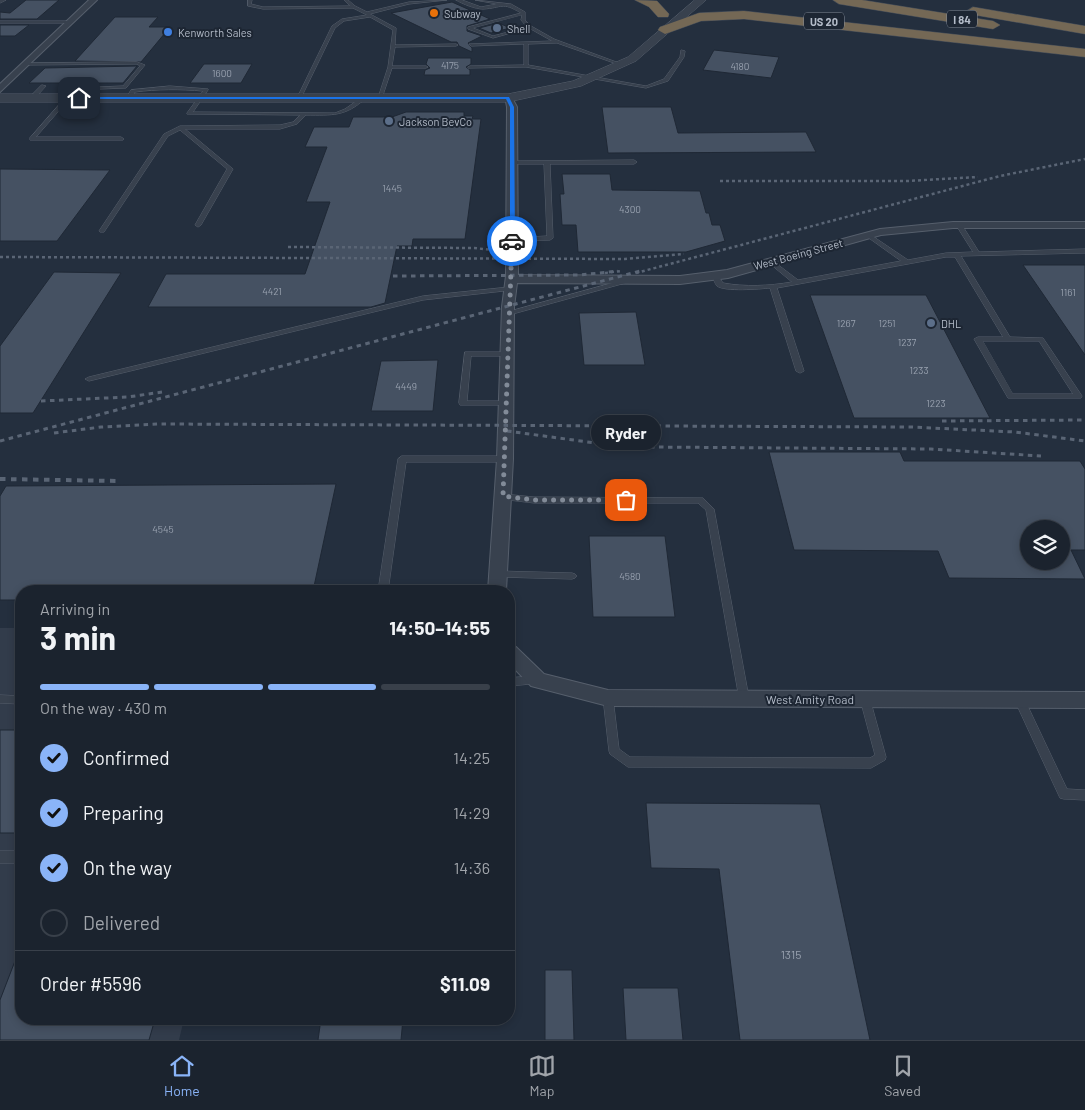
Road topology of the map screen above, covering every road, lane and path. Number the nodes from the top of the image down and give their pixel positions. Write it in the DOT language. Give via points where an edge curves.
graph roads {
  1 [pos="4,0"];
  2 [pos="93,0"];
  3 [pos="250,0"];
  4 [pos="346,0"];
  5 [pos="445,0"];
  6 [pos="458,0"];
  7 [pos="477,0"];
  8 [pos="511,0"];
  9 [pos="641,0"];
  10 [pos="701,0"];
  11 [pos="839,0"];
  12 [pos="903,0"];
  13 [pos="0,2"];
  14 [pos="756,2"];
  15 [pos="505,4"];
  16 [pos="1007,4"];
  17 [pos="354,7"];
  18 [pos="524,13"];
  19 [pos="663,14"];
  20 [pos="369,15"];
  21 [pos="1085,19"];
  22 [pos="0,22"];
  23 [pos="70,22"];
  24 [pos="498,22"];
  25 [pos="505,22"];
  26 [pos="479,24"];
  27 [pos="485,27"];
  28 [pos="530,27"];
  29 [pos="509,29"];
  30 [pos="516,29"];
  31 [pos="665,30"];
  32 [pos="1085,30"];
  33 [pos="895,32"];
  34 [pos="1085,40"];
  35 [pos="559,42"];
  36 [pos="526,44"];
  37 [pos="456,45"];
  38 [pos="471,45"];
  39 [pos="393,46"];
  40 [pos="622,50"];
  41 [pos="683,51"];
  42 [pos="1085,53"];
  43 [pos="617,62"];
  44 [pos="26,64"];
  45 [pos="526,66"];
  46 [pos="390,67"];
  47 [pos="426,67"];
  48 [pos="470,67"];
  49 [pos="594,77"];
  50 [pos="103,84"];
  51 [pos="2,86"];
  52 [pos="44,86"];
  53 [pos="98,88"];
  54 [pos="71,93"];
  55 [pos="0,98"];
  56 [pos="32,98"];
  57 [pos="90,98"];
  58 [pos="199,98"];
  59 [pos="300,98"];
  60 [pos="364,98"];
  61 [pos="380,98"];
  62 [pos="508,98"];
  63 [pos="189,114"];
  64 [pos="304,114"];
  65 [pos="180,128"];
  66 [pos="121,139"];
  67 [pos="512,162"];
  68 [pos="547,162"];
  69 [pos="634,162"];
  70 [pos="198,225"];
  71 [pos="958,225"];
  72 [pos="1085,225"];
  73 [pos="102,231"];
  74 [pos="868,236"];
  75 [pos="512,239"];
  76 [pos="1085,251"];
  77 [pos="977,254"];
  78 [pos="957,255"];
  79 [pos="771,262"];
  80 [pos="906,262"];
  81 [pos="715,275"];
  82 [pos="632,279"];
  83 [pos="796,282"];
  84 [pos="511,284"];
  85 [pos="774,286"];
  86 [pos="509,312"];
  87 [pos="1008,339"];
  88 [pos="508,354"];
  89 [pos="800,371"];
  90 [pos="89,379"];
  91 [pos="507,403"];
  92 [pos="505,459"];
  93 [pos="503,496"];
  94 [pos="498,574"];
  95 [pos="572,576"];
  96 [pos="385,585"];
  97 [pos="497,585"];
  98 [pos="515,658"];
  99 [pos="538,680"];
  100 [pos="515,682"];
  101 [pos="608,698"];
  102 [pos="744,698"];
  103 [pos="0,699"];
  104 [pos="865,699"];
  105 [pos="1019,699"];
  106 [pos="15,700"];
  107 [pos="1085,700"];
  108 [pos="1085,794"];
  109 [pos="0,857"];
  110 [pos="15,857"];
  1 -- 13 [label="lane"];
  2 -- 23 [label="street"];
  3 -- 17 [label="lane" via="250,5 263,8"];
  4 -- 17 [label="lane"];
  5 -- 20 [label="lane" via="409,3"];
  6 -- 15 [label="lane" via="482,8"];
  7 -- 15 [label="lane"];
  8 -- 15 [label="lane"];
  9 -- 19 [label="highway" via="653,4"];
  10 -- 31 [label="street"];
  11 -- 34 [label="highway, I 84"];
  12 -- 32 [label="highway, I 84"];
  14 -- 33 [label="highway, US 20" via="808,18"];
  15 -- 18 [label="lane"];
  16 -- 21 [label="highway"];
  17 -- 20 [label="lane"];
  18 -- 24 [label="lane"];
  18 -- 28 [label="lane" via="523,20"];
  20 -- 39 [label="lane" via="395,29"];
  20 -- 59 [label="lane" via="343,20 333,27"];
  22 -- 23 [label="lane"];
  23 -- 44 [label="street"];
  24 -- 25 [label="lane"];
  24 -- 26 [label="lane"];
  26 -- 27 [label="lane"];
  26 -- 30 [label="lane" via="469,28 485,36"];
  28 -- 30 [label="lane"];
  28 -- 35 [label="lane"];
  29 -- 30 [label="lane"];
  31 -- 33 [label="highway" via="699,17 728,14"];
  31 -- 43 [label="street" via="632,59"];
  33 -- 42 [label="highway, US 20"];
  35 -- 36 [label="lane"];
  35 -- 43 [label="lane"];
  36 -- 38 [label="lane"];
  36 -- 45 [label="lane"];
  37 -- 39 [label="lane"];
  39 -- 46 [label="lane"];
  40 -- 43 [label="street" via="615,56"];
  41 -- 49 [label="lane" via="666,80 646,87"];
  43 -- 49 [label="street"];
  44 -- 51 [label="street"];
  44 -- 53 [label="lane" via="143,65 124,87"];
  45 -- 48 [label="lane"];
  45 -- 49 [label="lane"];
  46 -- 47 [label="lane"];
  46 -- 61 [label="lane"];
  49 -- 62 [label="street" via="537,94"];
  50 -- 53 [label="lane"];
  52 -- 56 [label="lane"];
  53 -- 54 [label="lane"];
  53 -- 57 [label="lane"];
  54 -- 56 [label="street"];
  54 -- 57 [label="street"];
  54 -- 66 [label="lane" via="32,140"];
  55 -- 56 [label="street"];
  57 -- 58 [label="street"];
  58 -- 59 [label="street"];
  58 -- 63 [label="lane"];
  59 -- 60 [label="street"];
  60 -- 61 [label="street"];
  60 -- 64 [label="lane" via="335,114"];
  61 -- 62 [label="street"];
  62 -- 67 [label="street" via="512,107"];
  63 -- 64 [label="lane"];
  63 -- 65 [label="lane"];
  64 -- 65 [label="lane" via="296,123 280,127"];
  65 -- 70 [label="lane" via="230,169"];
  65 -- 73 [label="lane" via="166,135"];
  67 -- 68 [label="lane"];
  67 -- 75 [label="street"];
  68 -- 69 [label="lane"];
  68 -- 75 [label="lane" via="550,238"];
  71 -- 72 [label="street, West Boeing Street"];
  71 -- 74 [label="street, West Boeing Street" via="880,232"];
  71 -- 77 [label="lane"];
  74 -- 79 [label="street, West Boeing Street"];
  74 -- 80 [label="lane"];
  75 -- 84 [label="street"];
  76 -- 77 [label="lane"];
  77 -- 78 [label="lane"];
  78 -- 80 [label="lane"];
  78 -- 87 [label="lane"];
  79 -- 81 [label="street, West Boeing Street"];
  79 -- 83 [label="lane"];
  80 -- 83 [label="lane"];
  81 -- 82 [label="street, West Boeing Street" via="680,280"];
  81 -- 85 [label="lane" via="720,285 737,288"];
  82 -- 84 [label="street, West Boeing Street"];
  82 -- 86 [label="lane"];
  83 -- 85 [label="lane"];
  84 -- 86 [label="street"];
  84 -- 90 [label="lane" via="423,298"];
  85 -- 89 [label="lane"];
  86 -- 88 [label="street"];
  87 -- 87 [label="lane" via="978,339 1010,396 1078,396 1041,339"];
  88 -- 91 [label="street"];
  88 -- 91 [label="lane" via="468,354 463,403"];
  91 -- 92 [label="street"];
  92 -- 93 [label="street"];
  92 -- 96 [label="lane" via="402,459"];
  93 -- 94 [label="street"];
  93 -- 102 [label="lane" via="534,500 700,500 710,509"];
  94 -- 95 [label="lane"];
  94 -- 97 [label="street"];
  98 -- 99 [label="street"];
  99 -- 100 [label="lane"];
  99 -- 101 [label="street, West Amity Road"];
  101 -- 102 [label="street, West Amity Road"];
  101 -- 104 [label="lane" via="614,751 628,762 872,763 881,757"];
  102 -- 104 [label="street, West Amity Road"];
  103 -- 106 [label="lane"];
  104 -- 105 [label="street, West Amity Road"];
  105 -- 107 [label="street, West Amity Road"];
  105 -- 108 [label="lane" via="1064,794"];
  109 -- 110 [label="lane"];
}
